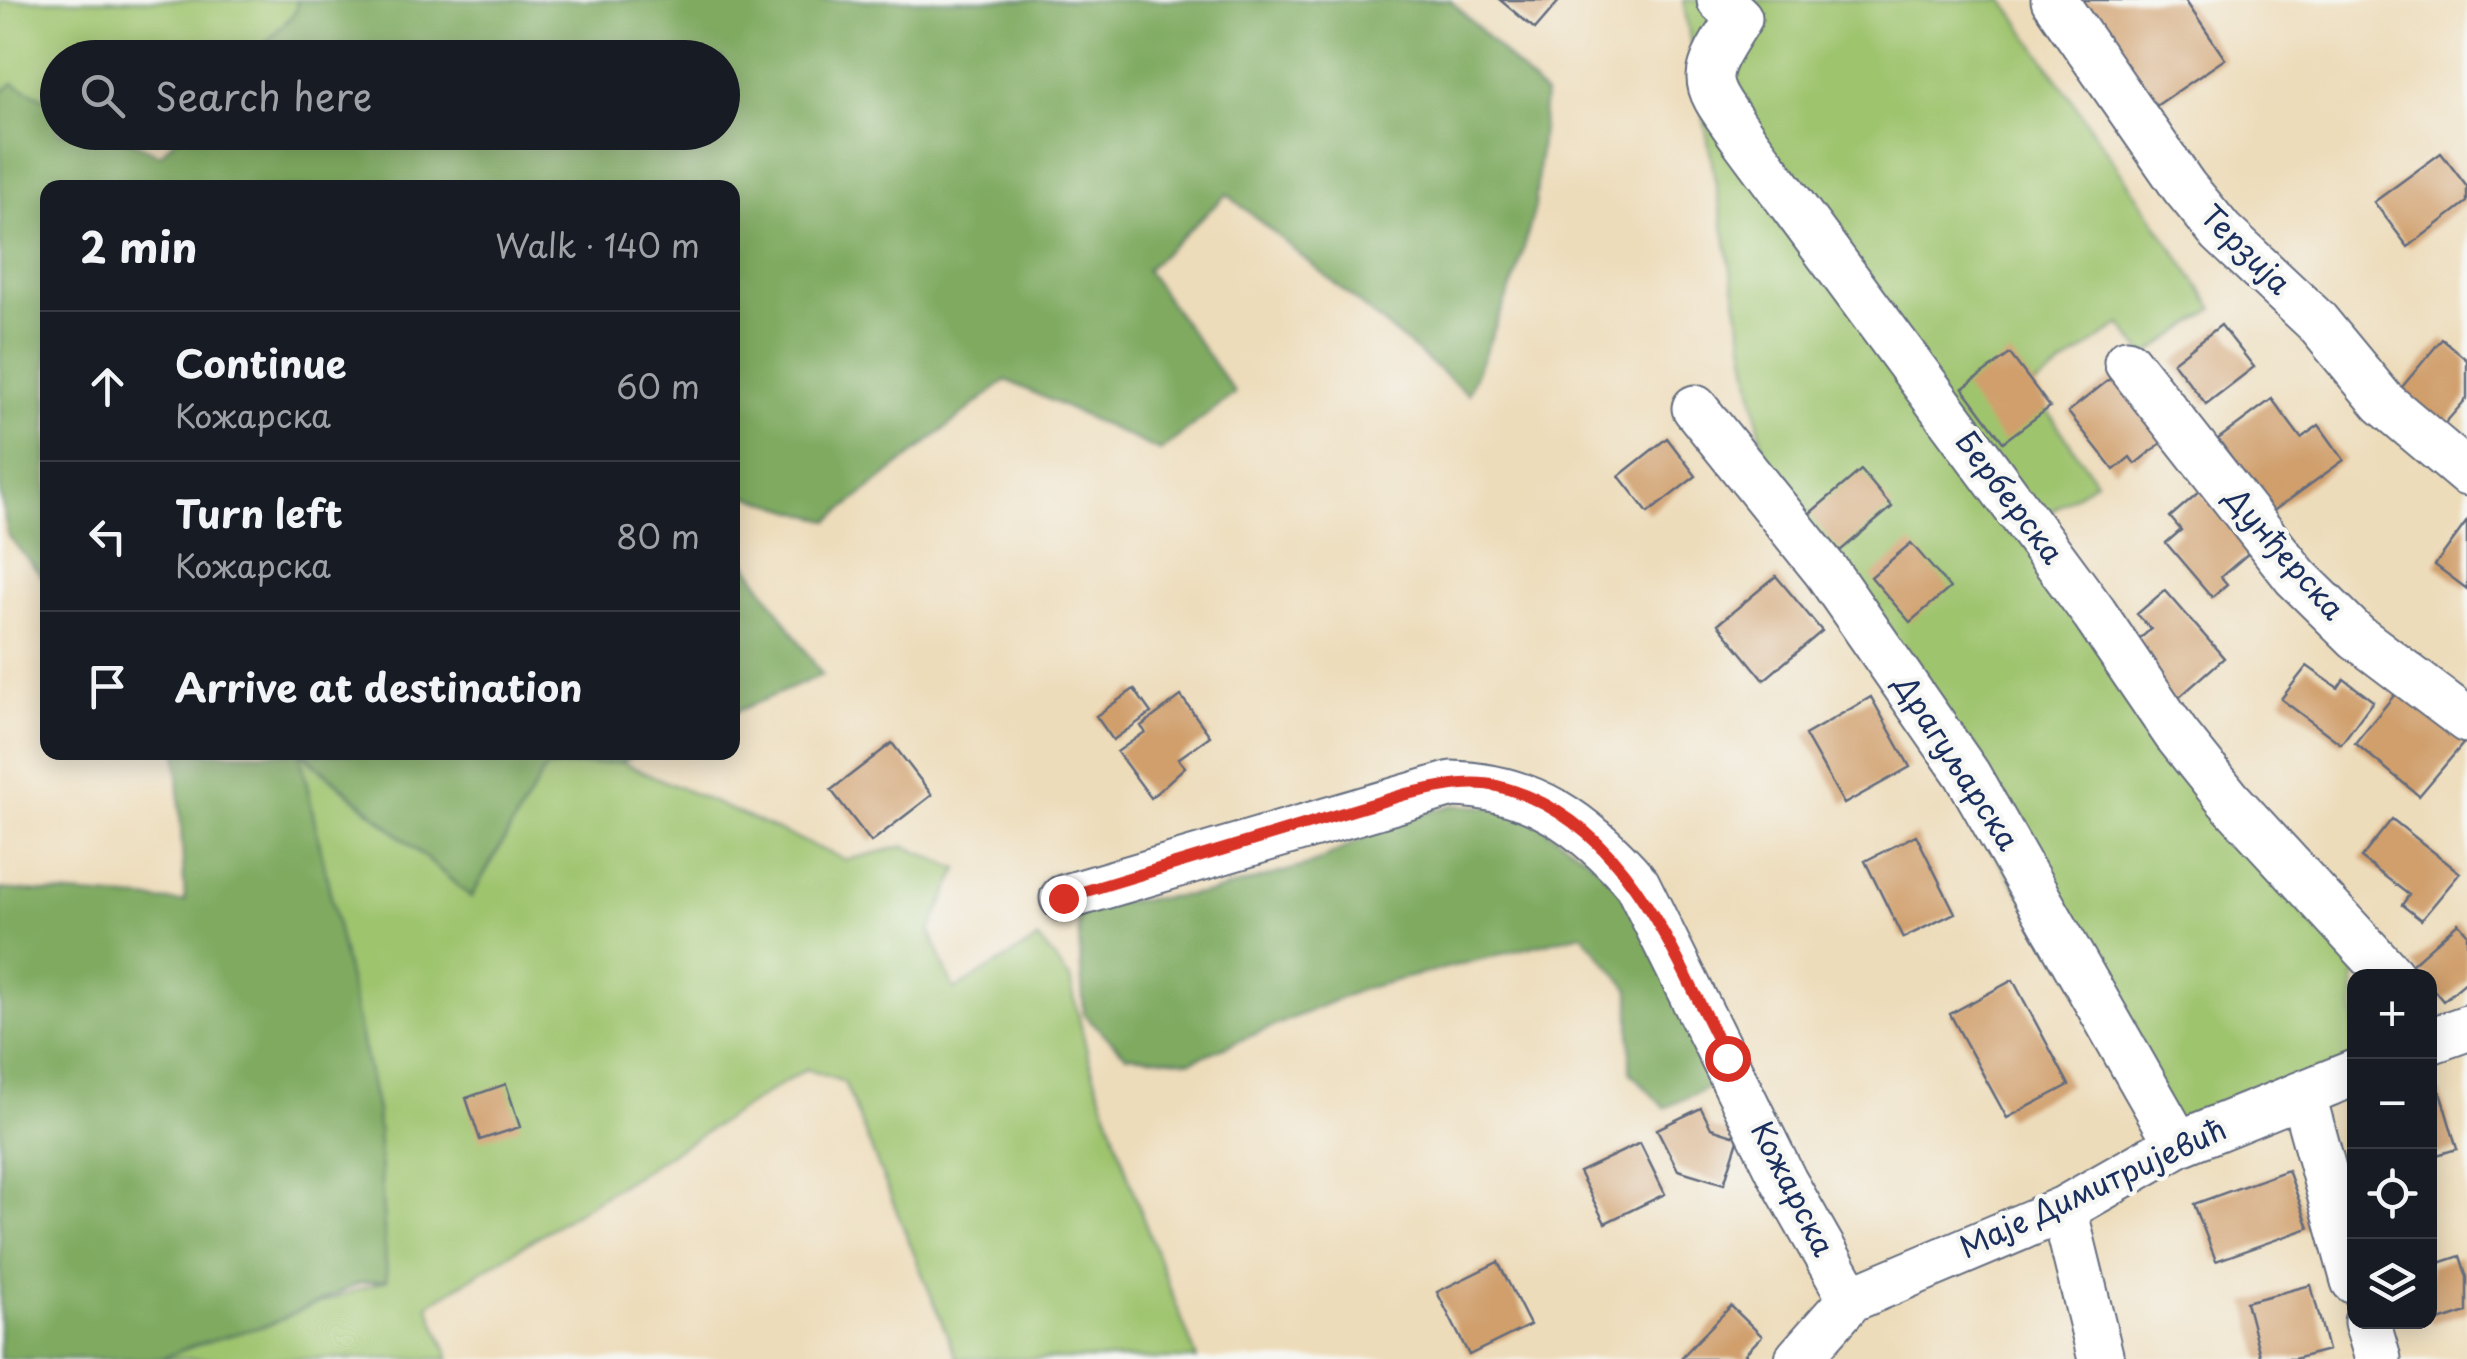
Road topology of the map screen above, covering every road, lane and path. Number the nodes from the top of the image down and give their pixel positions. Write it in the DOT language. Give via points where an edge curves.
graph roads {
  1 [pos="2054,0"];
  2 [pos="1737,6"];
  3 [pos="2127,362"];
  4 [pos="1694,408"];
  5 [pos="2467,473"];
  6 [pos="2467,720"];
  7 [pos="1063,898"];
  8 [pos="2385,969"];
  9 [pos="2347,1076"];
  10 [pos="2303,1096"];
  11 [pos="2178,1144"];
  12 [pos="2064,1209"];
  13 [pos="2347,1256"];
  14 [pos="1851,1299"];
  15 [pos="2368,1329"];
  16 [pos="1798,1359"];
  17 [pos="2101,1359"];
  18 [pos="2378,1359"];
  1 -- 5 [label="street, Терзија" via="2222,232 2317,322 2382,402"];
  2 -- 8 [label="street, Берберска" via="1708,68 1708,88 2176,734"];
  3 -- 6 [label="street, Дунђерска" via="2296,577 2357,636"];
  4 -- 11 [label="street, Драгуљарска" via="1826,571 1966,774"];
  7 -- 14 [label="street, Кожарска" via="1452,784 1496,785 1536,801 1572,822 1638,884 1784,1180"];
  9 -- 10 [label="street, Маје Димитријевић"];
  10 -- 11 [label="street, Маје Димитријевић"];
  10 -- 13 [label="street"];
  11 -- 12 [label="street, Маје Димитријевић"];
  12 -- 14 [label="street, Маје Димитријевић"];
  12 -- 17 [label="street"];
  14 -- 16 [label="street, Маје Димитријевић"];
  15 -- 18 [label="street"];
}
